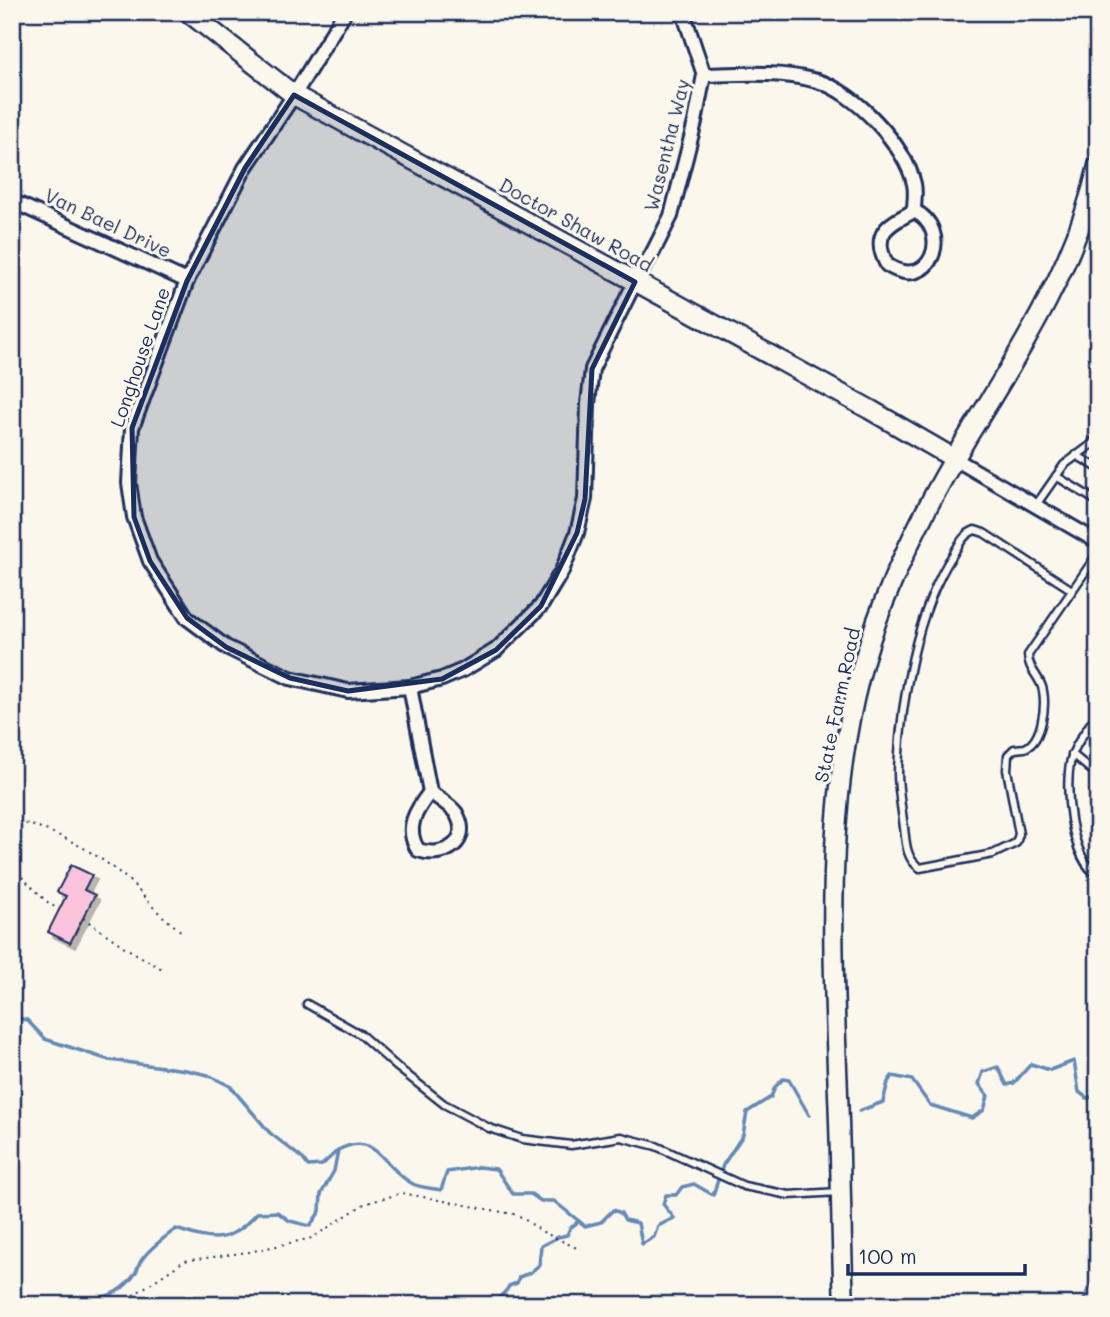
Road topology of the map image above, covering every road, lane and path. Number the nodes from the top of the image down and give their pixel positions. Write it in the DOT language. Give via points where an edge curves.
graph roads {
  1 [pos="188,12"];
  2 [pos="345,12"];
  3 [pos="683,12"];
  4 [pos="704,75"];
  5 [pos="294,95"];
  6 [pos="1098,166"];
  7 [pos="12,201"];
  8 [pos="914,211"];
  9 [pos="187,281"];
  10 [pos="635,282"];
  11 [pos="1098,435"];
  12 [pos="1076,455"];
  13 [pos="955,459"];
  14 [pos="1097,468"];
  15 [pos="1090,475"];
  16 [pos="1056,476"];
  17 [pos="1085,484"];
  18 [pos="1080,492"];
  19 [pos="1098,502"];
  20 [pos="1036,505"];
  21 [pos="1098,541"];
  22 [pos="1098,553"];
  23 [pos="1072,590"];
  24 [pos="410,687"];
  25 [pos="1098,713"];
  26 [pos="1072,754"];
  27 [pos="1098,773"];
  28 [pos="430,792"];
  29 [pos="12,820"];
  30 [pos="12,867"];
  31 [pos="1098,875"];
  32 [pos="59,909"];
  33 [pos="83,918"];
  34 [pos="182,932"];
  35 [pos="162,969"];
  36 [pos="307,1004"];
  37 [pos="841,1192"];
  38 [pos="581,1251"];
  39 [pos="123,1305"];
  40 [pos="844,1305"];
  1 -- 5 [label="main road, Doctor Shaw Road"];
  2 -- 5 [label="street"];
  3 -- 4 [label="street, Wasentha Way"];
  4 -- 8 [label="street" via="774,73 820,81 856,102 879,123 905,160 915,185"];
  4 -- 10 [label="street, Wasentha Way" via="671,216"];
  5 -- 9 [label="street, Longhouse Lane" via="245,168"];
  5 -- 10 [label="main road, Doctor Shaw Road"];
  6 -- 13 [label="main road, State Farm Road" via="1053,291"];
  7 -- 9 [label="street, Van Bael Drive"];
  8 -- 8 [label="street" via="886,228 881,243 887,265 904,273 922,269 934,255 932,229"];
  9 -- 24 [label="street, Longhouse Lane" via="132,428 129,483 134,517 150,561 187,618 226,647 290,678 348,691"];
  10 -- 13 [label="main road, Doctor Shaw Road"];
  10 -- 24 [label="street, Longhouse Lane" via="592,369 585,499 562,571 541,606 496,650 452,674"];
  11 -- 12 [label="lane"];
  12 -- 14 [label="lane"];
  12 -- 16 [label="lane"];
  13 -- 20 [label="street"];
  13 -- 37 [label="main road, State Farm Road" via="910,541 884,601 866,650 845,745 835,829 833,940"];
  14 -- 15 [label="lane"];
  16 -- 18 [label="lane"];
  16 -- 20 [label="lane"];
  17 -- 18 [label="lane"];
  18 -- 19 [label="lane"];
  20 -- 21 [label="street"];
  22 -- 23 [label="lane"];
  23 -- 23 [label="lane" via="1028,655 1028,664 1043,688 1044,707 1035,740 1008,755 1019,834 1016,843 993,854 920,868 912,863 907,849 898,776 900,748 919,630 942,571 967,533 975,530"];
  24 -- 28 [label="street"];
  25 -- 26 [label="lane"];
  26 -- 27 [label="lane"];
  26 -- 31 [label="lane" via="1067,780 1073,826 1080,856"];
  28 -- 28 [label="street" via="454,810 461,831 451,849 429,854 418,850 411,834 415,814"];
  29 -- 34 [label="path" via="71,840 101,859"];
  30 -- 32 [label="path"];
  33 -- 35 [label="path"];
  36 -- 37 [label="lane" via="360,1034 444,1104 489,1128 523,1139 571,1145 621,1138 656,1146 744,1186 789,1195"];
  37 -- 40 [label="main road, State Farm Road"];
  38 -- 39 [label="path" via="518,1215 402,1193 364,1204 312,1238 184,1261"];
}
